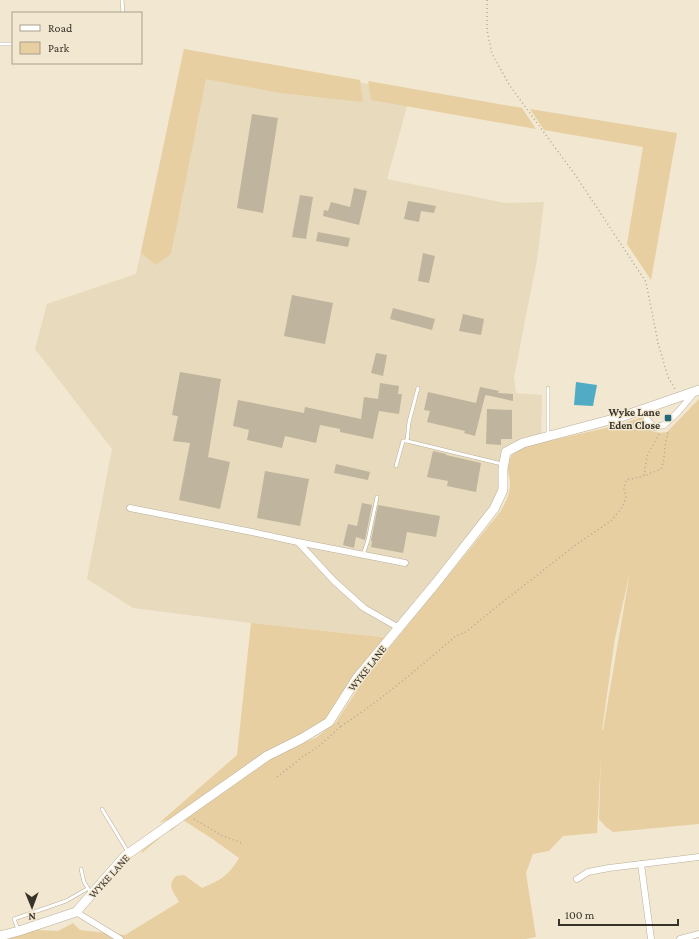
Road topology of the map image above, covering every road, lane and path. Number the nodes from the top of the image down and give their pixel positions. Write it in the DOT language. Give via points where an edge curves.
graph roads {
  1 [pos="122,0"];
  2 [pos="487,0"];
  3 [pos="123,12"];
  4 [pos="0,44"];
  5 [pos="12,44"];
  6 [pos="418,388"];
  7 [pos="548,388"];
  8 [pos="696,392"];
  9 [pos="680,397"];
  10 [pos="644,409"];
  11 [pos="662,426"];
  12 [pos="548,436"];
  13 [pos="407,441"];
  14 [pos="504,465"];
  15 [pos="396,466"];
  16 [pos="644,476"];
  17 [pos="377,497"];
  18 [pos="130,508"];
  19 [pos="298,542"];
  20 [pos="363,555"];
  21 [pos="405,563"];
  22 [pos="399,628"];
  23 [pos="332,717"];
  24 [pos="341,726"];
  25 [pos="277,777"];
  26 [pos="102,809"];
  27 [pos="185,814"];
  28 [pos="244,844"];
  29 [pos="128,853"];
  30 [pos="699,857"];
  31 [pos="641,864"];
  32 [pos="81,870"];
  33 [pos="577,879"];
  34 [pos="90,891"];
  35 [pos="76,912"];
  36 [pos="19,932"];
  37 [pos="699,934"];
  38 [pos="0,936"];
  39 [pos="120,939"];
  40 [pos="651,939"];
  41 [pos="680,939"];
  1 -- 3 [label="lane"];
  2 -- 9 [label="path" via="487,30 492,54 510,86 576,176 646,282 655,332 666,371"];
  4 -- 5 [label="lane"];
  6 -- 13 [label="lane"];
  7 -- 12 [label="lane"];
  8 -- 9 [label="street, WYKE LANE"];
  8 -- 11 [label="street"];
  9 -- 10 [label="street, WYKE LANE"];
  10 -- 11 [label="street" via="646,420 655,428"];
  10 -- 12 [label="street, WYKE LANE"];
  11 -- 16 [label="path" via="646,460"];
  11 -- 16 [label="path" via="668,435 664,443 664,464 661,469"];
  12 -- 14 [label="street, WYKE LANE" via="523,443 506,452"];
  13 -- 14 [label="lane"];
  13 -- 15 [label="lane" via="403,441"];
  14 -- 22 [label="street, WYKE LANE" via="503,490 494,509"];
  16 -- 24 [label="path" via="626,480 624,506 612,520 466,632 456,636 394,689"];
  17 -- 20 [label="lane"];
  18 -- 19 [label="street"];
  19 -- 20 [label="street"];
  19 -- 22 [label="street" via="334,581 364,608"];
  20 -- 21 [label="street"];
  22 -- 23 [label="street, WYKE LANE" via="357,678"];
  23 -- 24 [label="path"];
  23 -- 27 [label="street, WYKE LANE" via="329,722 266,756"];
  24 -- 25 [label="path"];
  26 -- 29 [label="lane"];
  27 -- 28 [label="path" via="221,835"];
  27 -- 29 [label="street, WYKE LANE"];
  29 -- 34 [label="street, WYKE LANE"];
  30 -- 31 [label="street"];
  31 -- 33 [label="street" via="588,872"];
  31 -- 40 [label="street"];
  32 -- 34 [label="lane"];
  34 -- 35 [label="street, WYKE LANE"];
  34 -- 36 [label="lane" via="14,919"];
  35 -- 36 [label="street, WYKE LANE"];
  35 -- 39 [label="street"];
  36 -- 38 [label="street, WYKE LANE"];
  37 -- 41 [label="street"];
}
